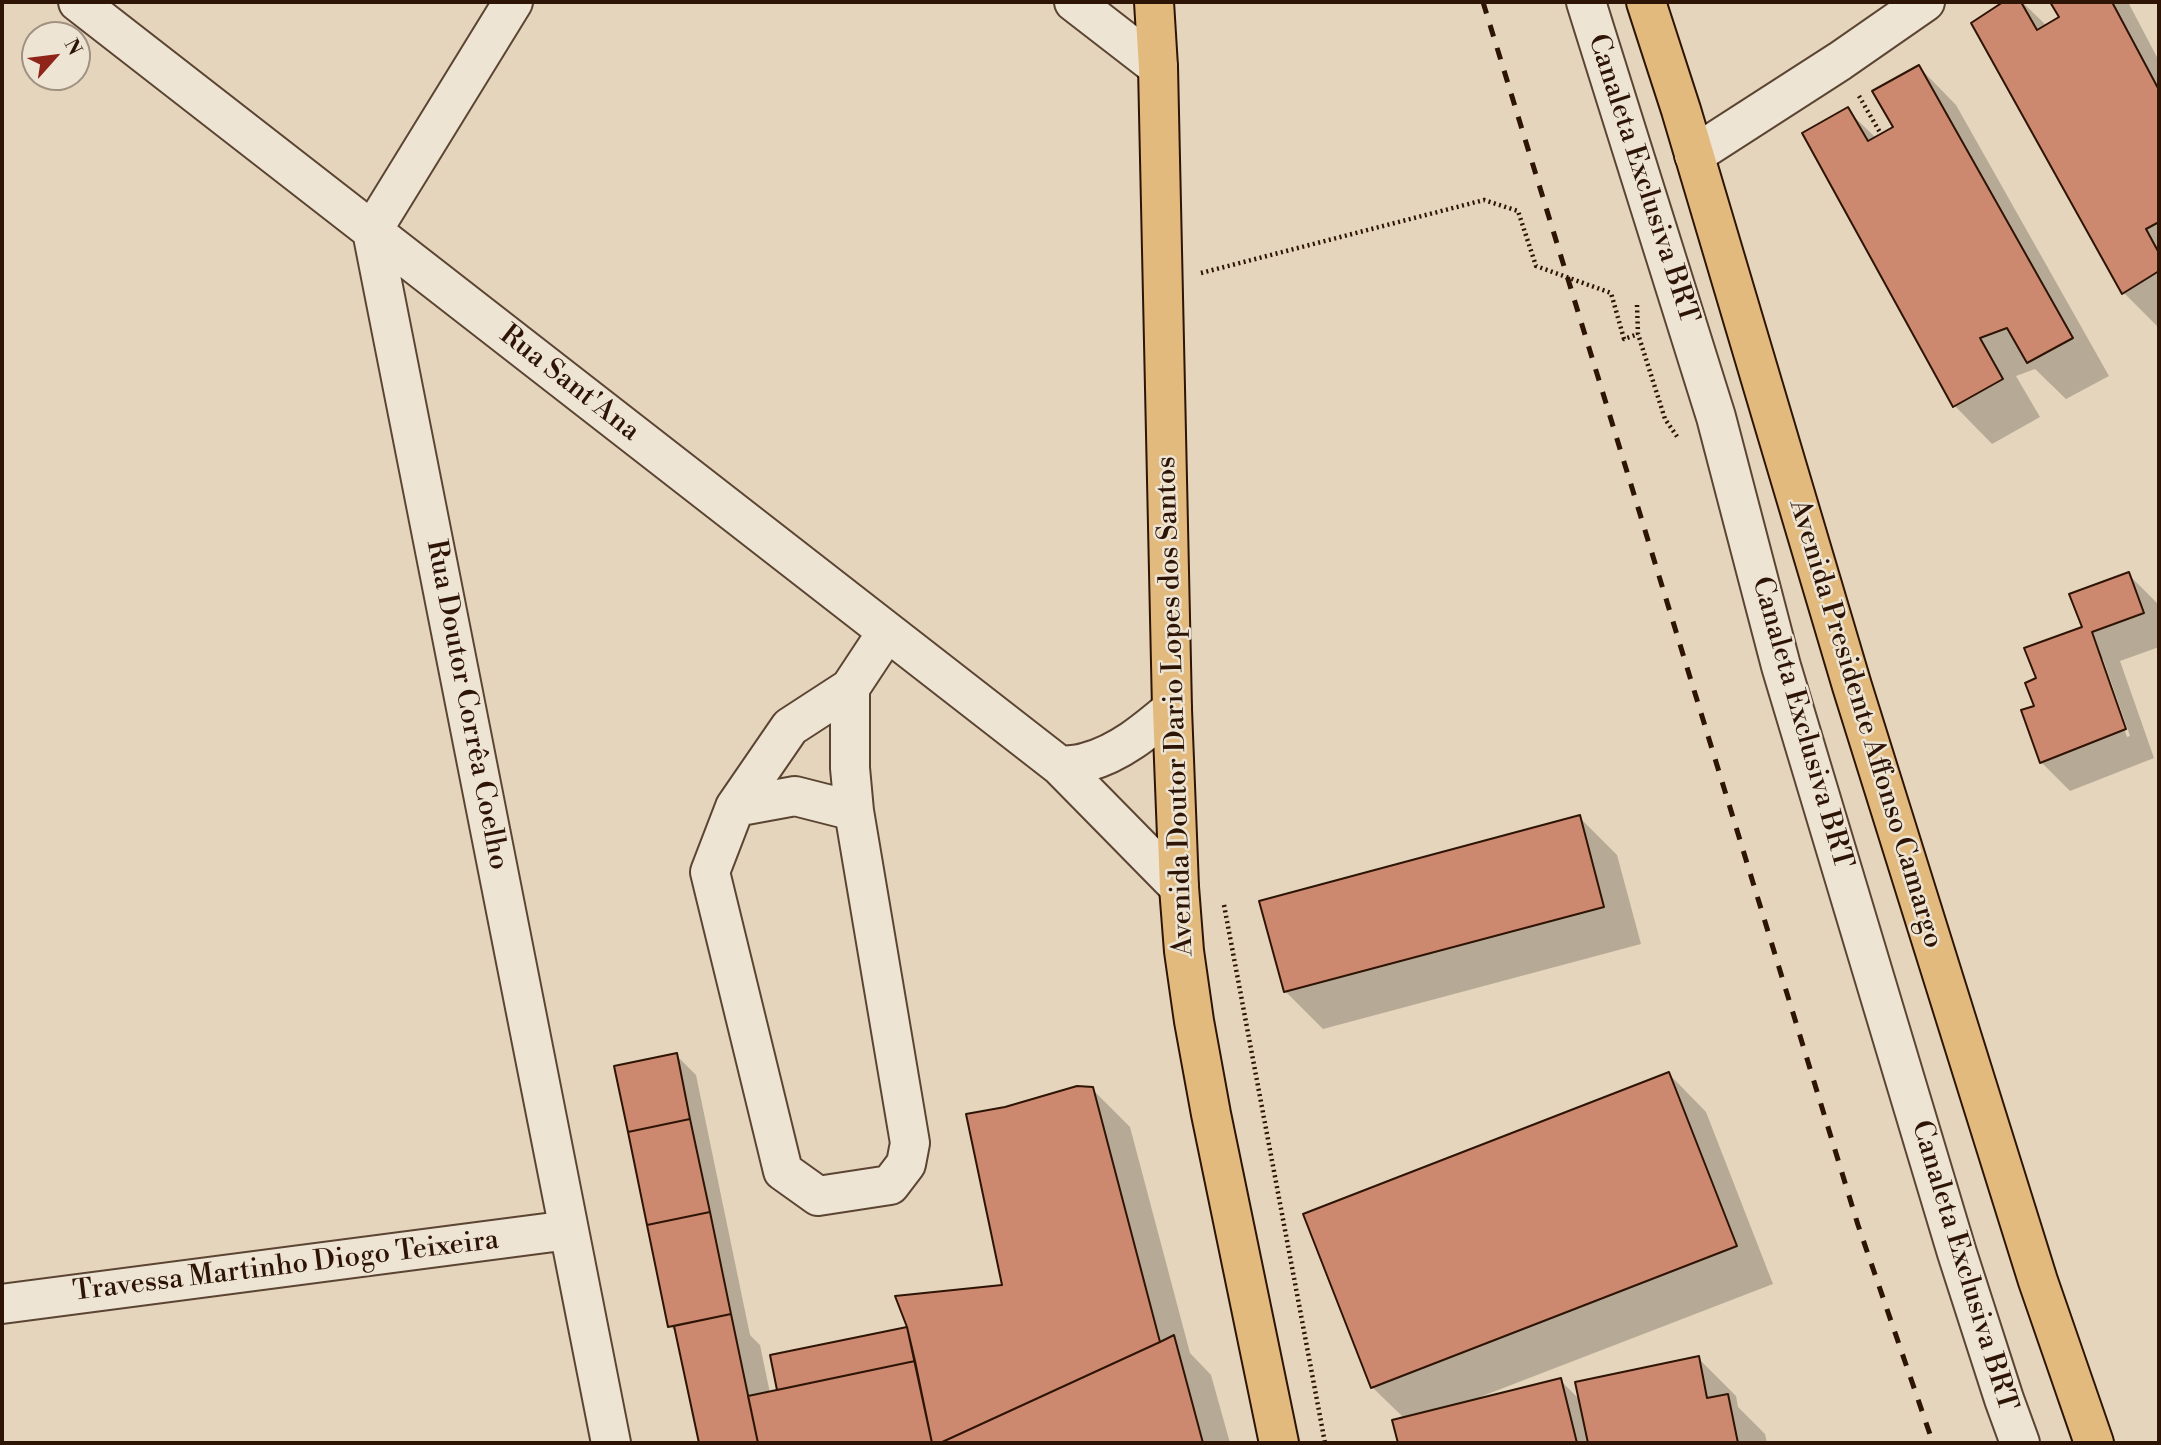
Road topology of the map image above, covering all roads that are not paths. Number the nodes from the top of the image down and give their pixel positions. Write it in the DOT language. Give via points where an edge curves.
graph roads {
  1 [pos="78,2"];
  2 [pos="513,2"];
  3 [pos="1074,2"];
  4 [pos="1154,2"];
  5 [pos="1586,2"];
  6 [pos="1646,2"];
  7 [pos="1925,2"];
  8 [pos="1158,67"];
  9 [pos="1694,155"];
  10 [pos="372,231"];
  11 [pos="887,632"];
  12 [pos="850,688"];
  13 [pos="1172,709"];
  14 [pos="1060,766"];
  15 [pos="735,807"];
  16 [pos="854,811"];
  17 [pos="1179,887"];
  18 [pos="569,1230"];
  19 [pos="2,1304"];
  20 [pos="611,1443"];
  21 [pos="1279,1443"];
  22 [pos="2020,1443"];
  23 [pos="2094,1443"];
  1 -- 10 [label="street, Rua Sant'Ana"];
  2 -- 10 [label="street"];
  3 -- 8 [label="street"];
  4 -- 8 [label="main road, Avenida Doutor Dario Lopes dos Santos"];
  5 -- 22 [label="street, Canaleta Exclusiva BRT" via="1713,405 1781,666 1961,1266"];
  6 -- 9 [label="main road, Avenida Presidente Affonso Camargo"];
  7 -- 9 [label="street"];
  8 -- 13 [label="main road, Avenida Doutor Dario Lopes dos Santos"];
  9 -- 23 [label="main road, Avenida Presidente Affonso Camargo" via="1856,699 2038,1282"];
  10 -- 11 [label="street, Rua Sant'Ana"];
  10 -- 18 [label="street, Rua Doutor Corrêa Coelho"];
  11 -- 12 [label="street"];
  11 -- 14 [label="street, Rua Sant'Ana"];
  12 -- 15 [label="street" via="790,727"];
  12 -- 16 [label="street"];
  13 -- 14 [label="street" via="1113,752"];
  13 -- 17 [label="main road, Avenida Doutor Dario Lopes dos Santos"];
  14 -- 17 [label="street, Rua Sant'Ana"];
  15 -- 16 [label="street" via="795,796"];
  15 -- 16 [label="street" via="710,872 783,1171 818,1196 890,1185 906,1164 910,1143"];
  17 -- 21 [label="main road, Avenida Doutor Dario Lopes dos Santos" via="1194,1021"];
  18 -- 19 [label="street, Travessa Martinho Diogo Teixeira"];
  18 -- 20 [label="street, Rua Doutor Corrêa Coelho"];
}
